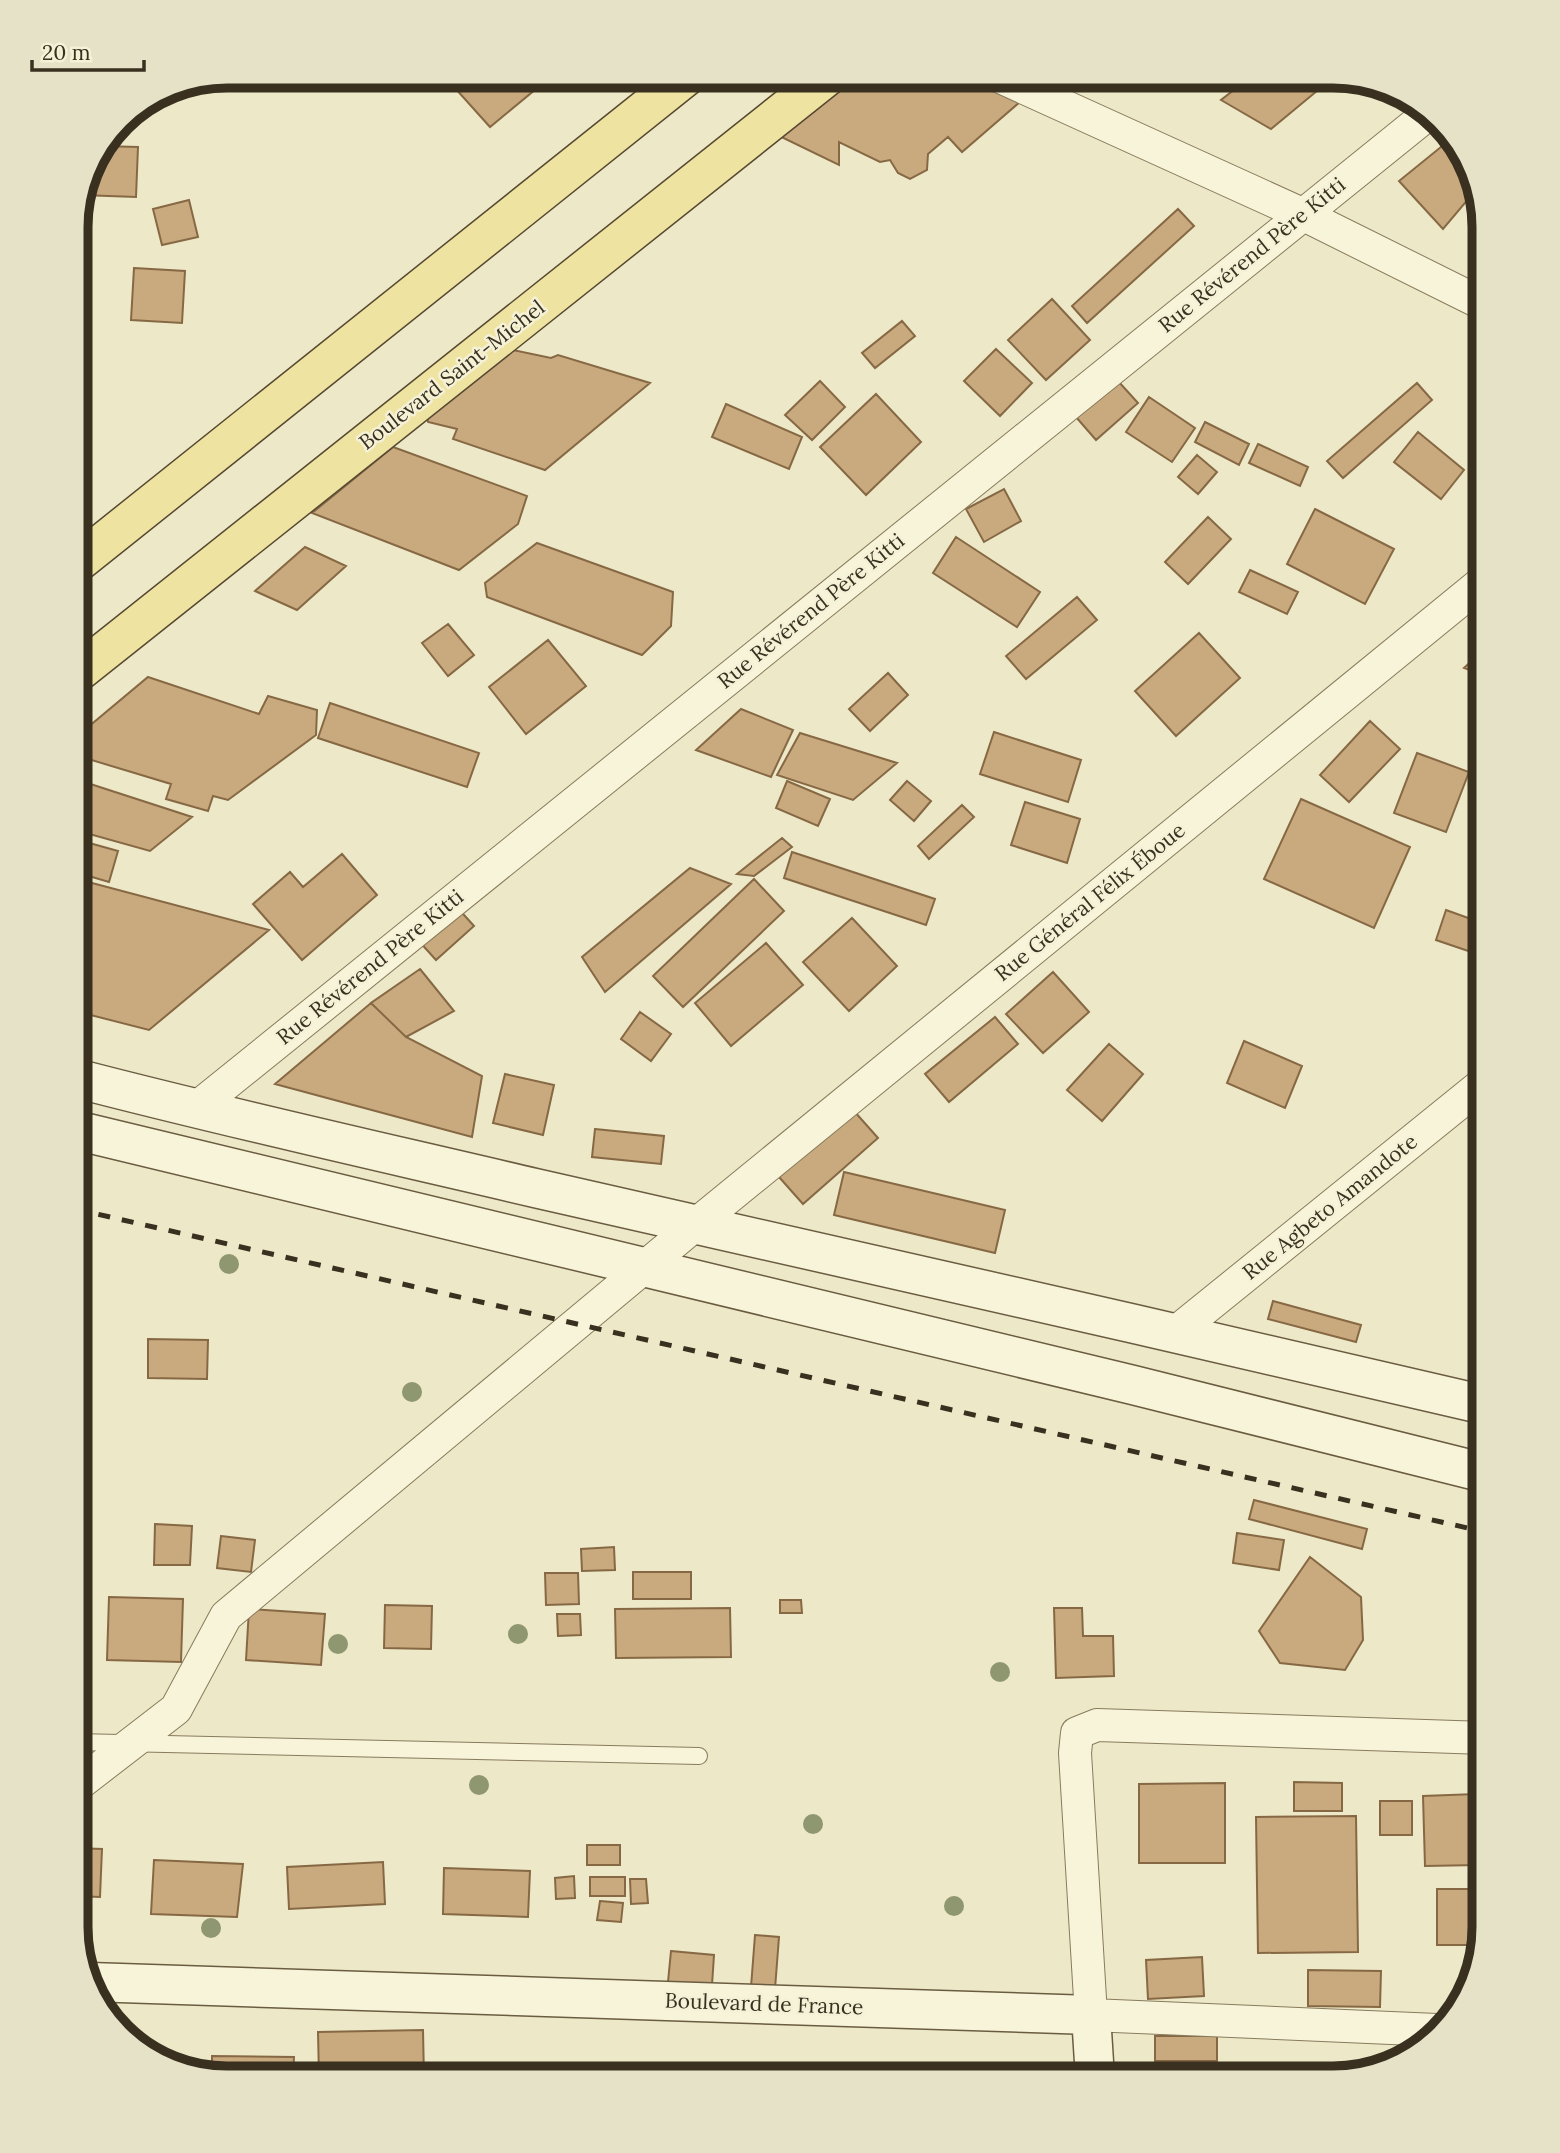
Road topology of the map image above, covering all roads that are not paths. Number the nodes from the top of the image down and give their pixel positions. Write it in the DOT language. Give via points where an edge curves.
graph roads {
  1 [pos="672,88"];
  2 [pos="813,88"];
  3 [pos="1025,88"];
  4 [pos="1421,119"];
  5 [pos="1302,214"];
  6 [pos="1472,299"];
  7 [pos="88,554"];
  8 [pos="1472,591"];
  9 [pos="88,664"];
  10 [pos="88,1081"];
  11 [pos="1472,1093"];
  12 [pos="195,1109"];
  13 [pos="88,1133"];
  14 [pos="695,1224"];
  15 [pos="1176,1332"];
  16 [pos="1472,1402"];
  17 [pos="1472,1470"];
  18 [pos="1472,1738"];
  19 [pos="88,1742"];
  20 [pos="698,1756"];
  21 [pos="88,1777"];
  22 [pos="99,1982"];
  23 [pos="1091,2015"];
  24 [pos="1428,2029"];
  25 [pos="1094,2066"];
  1 -- 7 [label="main road"];
  2 -- 9 [label="main road, Boulevard Saint-Michel"];
  3 -- 5 [label="street"];
  4 -- 5 [label="street, Rue Révérend Père Kitti"];
  5 -- 6 [label="street"];
  5 -- 12 [label="street, Rue Révérend Père Kitti"];
  8 -- 14 [label="street, Rue Général Félix Éboue"];
  10 -- 12 [label="main road"];
  11 -- 15 [label="street, Rue Agbeto Amandote"];
  12 -- 14 [label="main road"];
  13 -- 17 [label="main road"];
  14 -- 15 [label="main road"];
  14 -- 21 [label="street, Rue Général Félix Éboue" via="226,1616 176,1709"];
  15 -- 16 [label="main road"];
  18 -- 23 [label="street" via="1097,1725 1077,1733"];
  19 -- 20 [label="lane"];
  22 -- 23 [label="main road, Boulevard de France"];
  23 -- 24 [label="street, Boulevard de France"];
  23 -- 25 [label="main road"];
}
